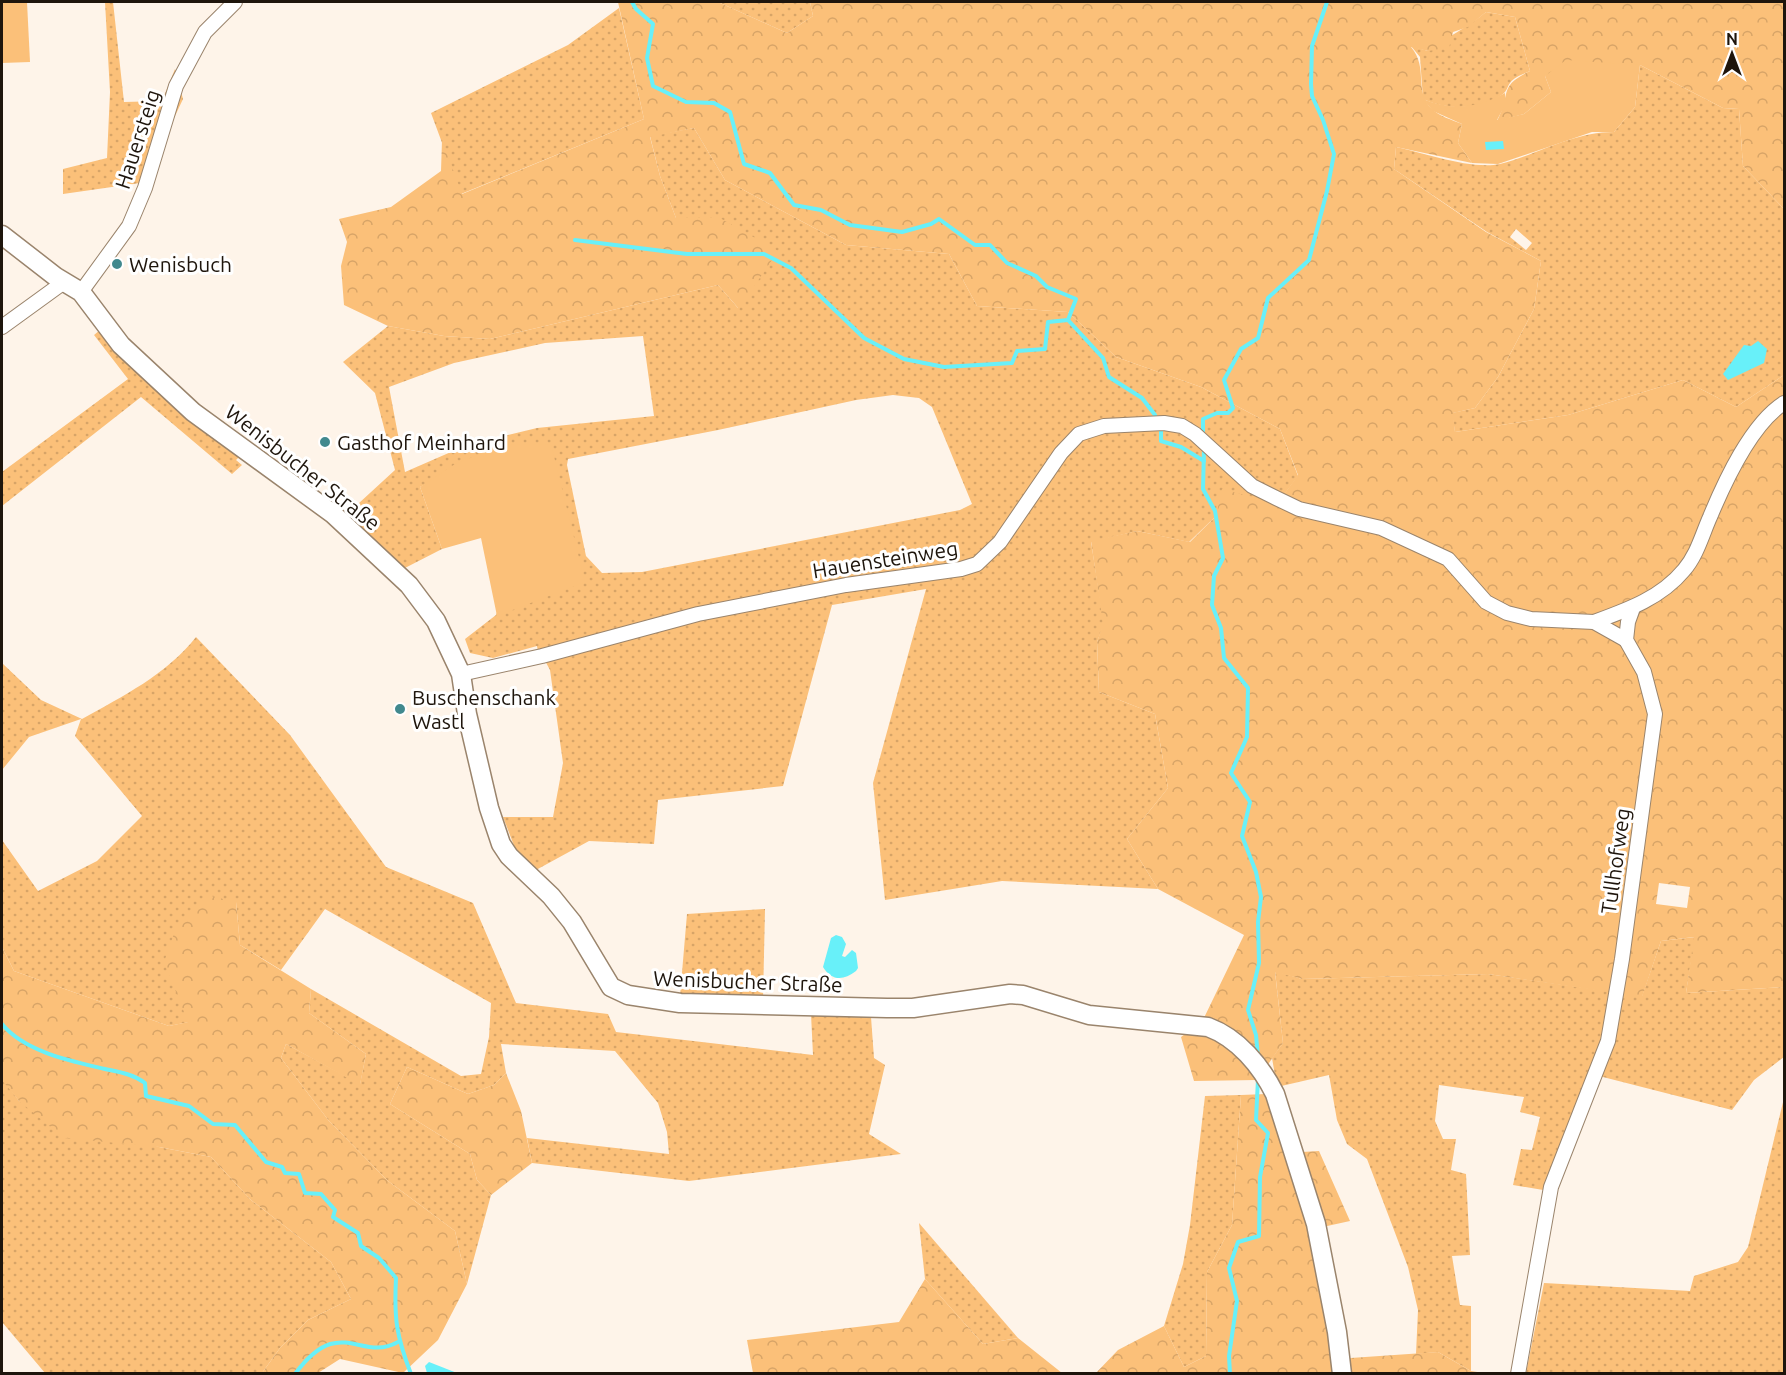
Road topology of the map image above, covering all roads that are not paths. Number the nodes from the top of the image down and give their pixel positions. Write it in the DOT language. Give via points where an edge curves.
graph roads {
  1 [pos="235,2"];
  2 [pos="2,235"];
  3 [pos="64,282"];
  4 [pos="81,292"];
  5 [pos="2,327"];
  6 [pos="1785,403"];
  7 [pos="1633,608"];
  8 [pos="1594,622"];
  9 [pos="1626,640"];
  10 [pos="461,674"];
  11 [pos="1342,1374"];
  12 [pos="1518,1374"];
  1 -- 4 [label="street, Hauersteig" via="205,32 176,87 129,226"];
  2 -- 3 [label="street, Wenisbucher Straße"];
  3 -- 4 [label="street, Wenisbucher Straße"];
  3 -- 5 [label="street"];
  4 -- 10 [label="street, Wenisbucher Straße" via="121,345 193,411 333,514 391,566 436,621"];
  6 -- 7 [label="street" via="1763,422 1736,464 1684,570 1660,592"];
  7 -- 8 [label="street, Hauensteinweg"];
  7 -- 9 [label="street"];
  8 -- 9 [label="street, Hauensteinweg"];
  8 -- 10 [label="street, Hauensteinweg" via="1531,619 1507,613 1486,602 1448,559 1381,528 1299,509 1252,486 1195,434 1182,426 1164,423 1104,426 1079,434 1065,448 1000,542 977,564 699,614 542,657"];
  9 -- 12 [label="street, Tullhofweg" via="1644,672 1655,714 1622,959 1608,1041 1551,1187"];
  10 -- 11 [label="street, Wenisbucher Straße" via="469,725 501,844 567,915 605,980 616,991 646,1000 680,1003 887,1008 996,994 1023,995 1089,1015 1208,1027 1229,1038 1267,1077 1275,1094 1316,1224"];
}
